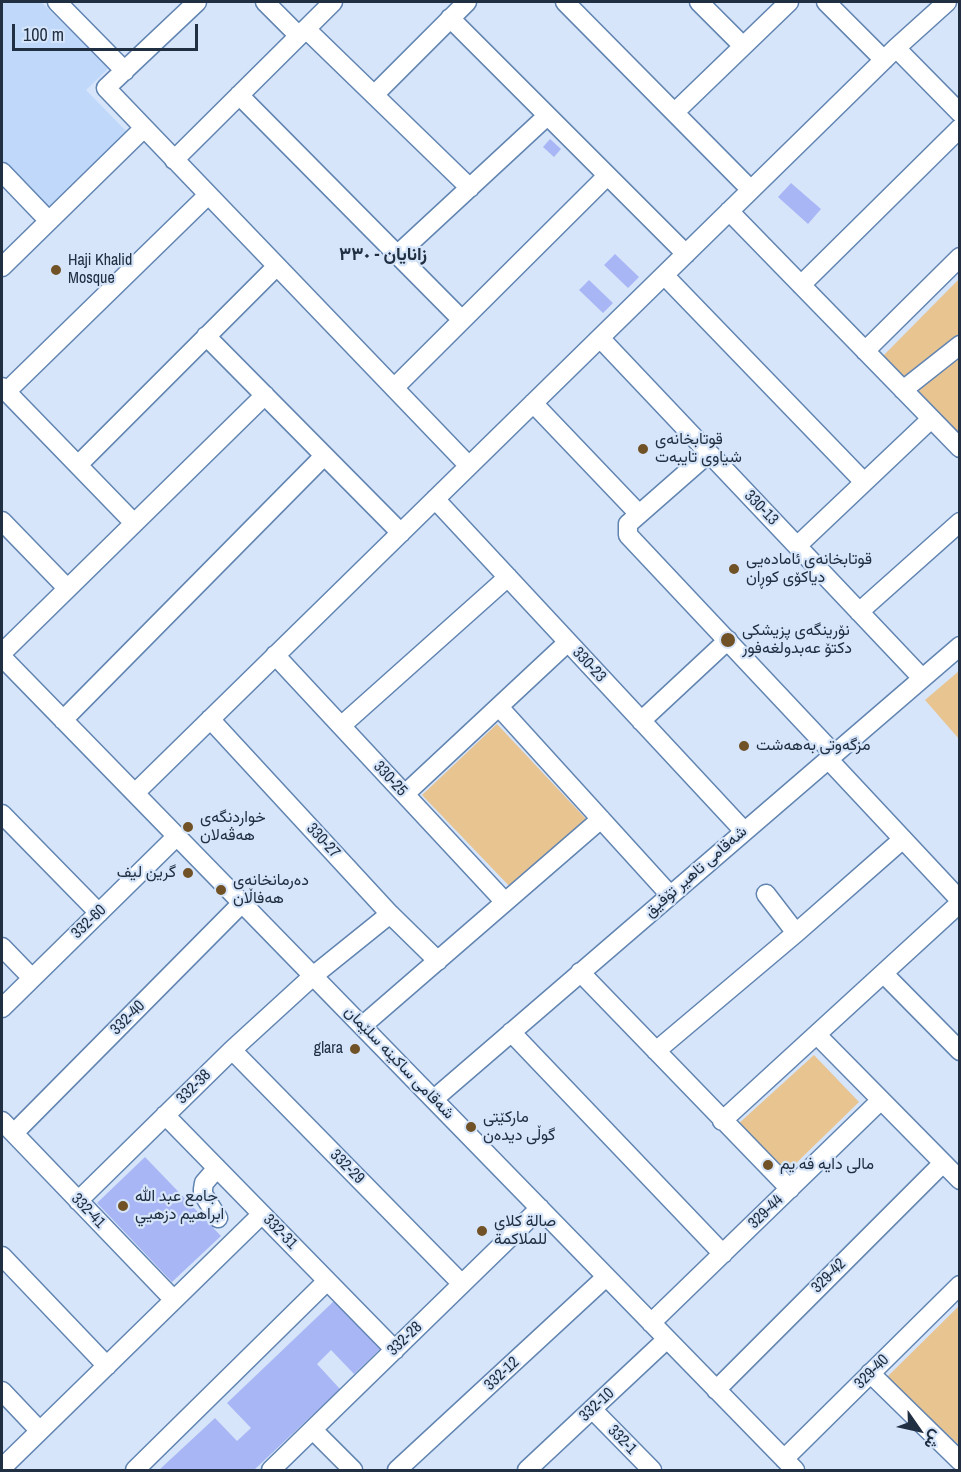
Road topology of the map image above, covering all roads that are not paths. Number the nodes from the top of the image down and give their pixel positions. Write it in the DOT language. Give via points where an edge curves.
graph roads {
  1 [pos="57,2"];
  2 [pos="197,2"];
  3 [pos="265,2"];
  4 [pos="333,2"];
  5 [pos="467,2"];
  6 [pos="565,2"];
  7 [pos="699,2"];
  8 [pos="789,2"];
  9 [pos="826,2"];
  10 [pos="946,2"];
  11 [pos="450,18"];
  12 [pos="303,32"];
  13 [pos="743,46"];
  14 [pos="890,54"];
  15 [pos="125,71"];
  16 [pos="240,95"];
  17 [pos="374,95"];
  18 [pos="675,112"];
  19 [pos="960,113"];
  20 [pos="548,116"];
  21 [pos="144,128"];
  22 [pos="960,128"];
  23 [pos="174,160"];
  24 [pos="2,172"];
  25 [pos="607,176"];
  26 [pos="470,188"];
  27 [pos="751,190"];
  28 [pos="208,195"];
  29 [pos="729,212"];
  30 [pos="49,221"];
  31 [pos="398,254"];
  32 [pos="686,254"];
  33 [pos="959,259"];
  34 [pos="276,266"];
  35 [pos="2,267"];
  36 [pos="664,275"];
  37 [pos="801,285"];
  38 [pos="462,320"];
  39 [pos="206,336"];
  40 [pos="600,338"];
  41 [pos="960,345"];
  42 [pos="865,351"];
  43 [pos="394,388"];
  44 [pos="4,389"];
  45 [pos="903,390"];
  46 [pos="265,395"];
  47 [pos="533,403"];
  48 [pos="931,419"];
  49 [pos="960,448"];
  50 [pos="709,453"];
  51 [pos="324,456"];
  52 [pos="78,465"];
  53 [pos="469,466"];
  54 [pos="864,482"];
  55 [pos="435,499"];
  56 [pos="639,514"];
  57 [pos="2,520"];
  58 [pos="960,522"];
  59 [pos="134,523"];
  60 [pos="401,533"];
  61 [pos="797,546"];
  62 [pos="508,577"];
  63 [pos="67,588"];
  64 [pos="859,612"];
  65 [pos="728,640"];
  66 [pos="568,642"];
  67 [pos="960,646"];
  68 [pos="2,653"];
  69 [pos="275,655"];
  70 [pos="2,657"];
  71 [pos="922,678"];
  72 [pos="499,707"];
  73 [pos="210,719"];
  74 [pos="63,720"];
  75 [pos="641,721"];
  76 [pos="342,726"];
  77 [pos="831,756"];
  78 [pos="135,793"];
  79 [pos="405,794"];
  80 [pos="2,814"];
  81 [pos="601,819"];
  82 [pos="744,831"];
  83 [pos="177,836"];
  84 [pos="903,839"];
  85 [pos="670,894"];
  86 [pos="765,894"];
  87 [pos="960,901"];
  88 [pos="505,902"];
  89 [pos="242,903"];
  90 [pos="99,913"];
  91 [pos="390,914"];
  92 [pos="796,933"];
  93 [pos="2,947"];
  94 [pos="438,961"];
  95 [pos="580,972"];
  96 [pos="884,974"];
  97 [pos="313,976"];
  98 [pos="32,978"];
  99 [pos="2,1008"];
  100 [pos="362,1026"];
  101 [pos="511,1032"];
  102 [pos="817,1035"];
  103 [pos="232,1050"];
  104 [pos="656,1051"];
  105 [pos="960,1051"];
  106 [pos="434,1099"];
  107 [pos="881,1100"];
  108 [pos="165,1115"];
  109 [pos="722,1121"];
  110 [pos="8,1127"];
  111 [pos="943,1163"];
  112 [pos="217,1168"];
  113 [pos="960,1180"];
  114 [pos="790,1189"];
  115 [pos="78,1201"];
  116 [pos="540,1208"];
  117 [pos="262,1214"];
  118 [pos="218,1218"];
  119 [pos="723,1254"];
  120 [pos="2,1256"];
  121 [pos="606,1277"];
  122 [pos="327,1281"];
  123 [pos="462,1284"];
  124 [pos="960,1285"];
  125 [pos="174,1299"];
  126 [pos="651,1323"];
  127 [pos="667,1340"];
  128 [pos="395,1350"];
  129 [pos="107,1366"];
  130 [pos="870,1373"];
  131 [pos="2,1390"];
  132 [pos="716,1390"];
  133 [pos="592,1409"];
  134 [pos="39,1430"];
  135 [pos="313,1430"];
  136 [pos="960,1461"];
  137 [pos="789,1465"];
  138 [pos="2,1468"];
  139 [pos="135,1470"];
  140 [pos="271,1470"];
  141 [pos="354,1470"];
  142 [pos="397,1470"];
  143 [pos="527,1470"];
  144 [pos="652,1470"];
  1 -- 15 [label="street"];
  2 -- 15 [label="street"];
  3 -- 12 [label="street"];
  4 -- 12 [label="street"];
  5 -- 11 [label="street"];
  6 -- 18 [label="street"];
  7 -- 13 [label="street"];
  8 -- 13 [label="street"];
  9 -- 14 [label="street"];
  10 -- 14 [label="street"];
  11 -- 17 [label="street"];
  11 -- 20 [label="street"];
  12 -- 16 [label="street"];
  12 -- 17 [label="street"];
  13 -- 18 [label="street"];
  14 -- 19 [label="street"];
  14 -- 27 [label="street"];
  15 -- 21 [label="street" via="106,88"];
  16 -- 23 [label="street"];
  16 -- 31 [label="street"];
  17 -- 26 [label="street"];
  18 -- 27 [label="street"];
  20 -- 25 [label="street"];
  20 -- 26 [label="street"];
  21 -- 23 [label="street"];
  21 -- 30 [label="street"];
  22 -- 37 [label="street"];
  23 -- 28 [label="street"];
  24 -- 30 [label="street"];
  25 -- 32 [label="street"];
  25 -- 38 [label="street"];
  26 -- 31 [label="street"];
  27 -- 29 [label="street"];
  28 -- 34 [label="street"];
  28 -- 44 [label="street"];
  29 -- 32 [label="street"];
  29 -- 37 [label="street"];
  30 -- 35 [label="street"];
  31 -- 38 [label="street"];
  32 -- 36 [label="street"];
  33 -- 42 [label="street"];
  34 -- 39 [label="street"];
  34 -- 43 [label="street"];
  36 -- 40 [label="street"];
  36 -- 54 [label="street"];
  37 -- 42 [label="street"];
  38 -- 43 [label="street"];
  39 -- 46 [label="street"];
  39 -- 52 [label="street"];
  40 -- 47 [label="street"];
  40 -- 50 [label="street, 330-13"];
  41 -- 45 [label="street"];
  42 -- 45 [label="street"];
  43 -- 53 [label="street"];
  44 -- 52 [label="street"];
  45 -- 48 [label="street"];
  46 -- 51 [label="street"];
  46 -- 59 [label="street"];
  47 -- 53 [label="street"];
  47 -- 56 [label="street"];
  48 -- 49 [label="street"];
  48 -- 54 [label="street"];
  50 -- 56 [label="street"];
  50 -- 61 [label="street, 330-13"];
  51 -- 60 [label="street"];
  51 -- 74 [label="street"];
  52 -- 59 [label="street"];
  53 -- 55 [label="street"];
  54 -- 61 [label="street"];
  55 -- 60 [label="street"];
  55 -- 62 [label="street, 330-23"];
  56 -- 65 [label="street" via="628,524 628,535"];
  57 -- 63 [label="street"];
  58 -- 64 [label="street"];
  59 -- 63 [label="street"];
  60 -- 69 [label="street"];
  61 -- 64 [label="street, 330-13"];
  62 -- 66 [label="street, 330-23"];
  62 -- 76 [label="street"];
  63 -- 68 [label="street"];
  64 -- 71 [label="street, 330-13"];
  65 -- 75 [label="street"];
  65 -- 77 [label="street"];
  66 -- 72 [label="street"];
  66 -- 75 [label="street, 330-23"];
  67 -- 71 [label="street, شەقامی تاهیر تۆفیق"];
  69 -- 73 [label="street"];
  69 -- 76 [label="street, 330-25"];
  70 -- 74 [label="street, شەقامی ساکینە سلێمان"];
  71 -- 77 [label="street, شەقامی تاهیر تۆفیق"];
  72 -- 79 [label="street"];
  72 -- 81 [label="street"];
  73 -- 78 [label="street"];
  73 -- 91 [label="street, 330-27"];
  74 -- 78 [label="street, شەقامی ساکینە سلێمان"];
  75 -- 82 [label="street, 330-23"];
  76 -- 79 [label="street, 330-25"];
  77 -- 82 [label="street, شەقامی تاهیر تۆفیق"];
  77 -- 84 [label="street"];
  78 -- 83 [label="street, شەقامی ساکینە سلێمان"];
  79 -- 88 [label="street, 330-25"];
  80 -- 90 [label="street"];
  81 -- 85 [label="street"];
  81 -- 88 [label="street"];
  82 -- 85 [label="street, شەقامی تاهیر تۆفیق"];
  83 -- 89 [label="street, شەقامی ساکینە سلێمان"];
  83 -- 90 [label="street, 332-60"];
  84 -- 87 [label="street"];
  84 -- 92 [label="street"];
  85 -- 95 [label="street, شەقامی تاهیر تۆفیق"];
  86 -- 92 [label="street"];
  87 -- 96 [label="street"];
  88 -- 94 [label="street"];
  89 -- 97 [label="street, شەقامی ساکینە سلێمان"];
  89 -- 110 [label="street, 332-40"];
  90 -- 98 [label="street, 332-60"];
  91 -- 94 [label="street, 330-27"];
  91 -- 97 [label="street, 332-38"];
  92 -- 104 [label="street"];
  93 -- 98 [label="street"];
  94 -- 100 [label="street"];
  95 -- 101 [label="street, شەقامی تاهیر تۆفیق"];
  95 -- 104 [label="street"];
  96 -- 102 [label="street"];
  96 -- 105 [label="street"];
  97 -- 100 [label="street, شەقامی ساکینە سلێمان"];
  97 -- 103 [label="street, 332-38"];
  98 -- 99 [label="street, 332-60"];
  100 -- 106 [label="street, شەقامی ساکینە سلێمان"];
  101 -- 106 [label="street, شەقامی تاهیر تۆفیق"];
  101 -- 119 [label="street"];
  102 -- 107 [label="street"];
  102 -- 109 [label="street"];
  103 -- 108 [label="street, 332-38"];
  103 -- 123 [label="street, 332-29"];
  104 -- 109 [label="street"];
  106 -- 116 [label="street, شەقامی ساکینە سلێمان"];
  107 -- 111 [label="street"];
  107 -- 114 [label="street, 329-44"];
  108 -- 112 [label="street, 332-31"];
  108 -- 115 [label="street, 332-38"];
  109 -- 114 [label="street"];
  110 -- 115 [label="street, 332-41"];
  111 -- 113 [label="street"];
  111 -- 132 [label="street, 329-42"];
  112 -- 117 [label="street, 332-31"];
  112 -- 118 [label="street" via="202,1189"];
  114 -- 119 [label="street, 329-44"];
  115 -- 125 [label="street, 332-41"];
  116 -- 121 [label="street, شەقامی ساکینە سلێمان"];
  116 -- 123 [label="street, 332-28"];
  117 -- 122 [label="street, 332-31"];
  117 -- 125 [label="street"];
  119 -- 126 [label="street, 329-44"];
  120 -- 129 [label="street"];
  121 -- 126 [label="street, شەقامی ساکینە سلێمان"];
  121 -- 142 [label="street, 332-12"];
  122 -- 128 [label="street, 332-31"];
  122 -- 139 [label="street"];
  123 -- 128 [label="street, 332-28"];
  124 -- 130 [label="street, 329-40"];
  125 -- 129 [label="street"];
  126 -- 127 [label="street, شەقامی ساکینە سلێمان"];
  127 -- 132 [label="street, شەقامی ساکینە سلێمان"];
  127 -- 133 [label="street, 332-10"];
  128 -- 135 [label="street, 332-28"];
  129 -- 134 [label="street"];
  130 -- 136 [label="street"];
  130 -- 137 [label="street, 329-40"];
  131 -- 134 [label="street"];
  132 -- 137 [label="street, شەقامی ساکینە سلێمان"];
  133 -- 143 [label="street, 332-10"];
  133 -- 144 [label="street, 332-1"];
  134 -- 138 [label="street"];
  135 -- 140 [label="street, 332-28"];
  135 -- 141 [label="street"];
}
